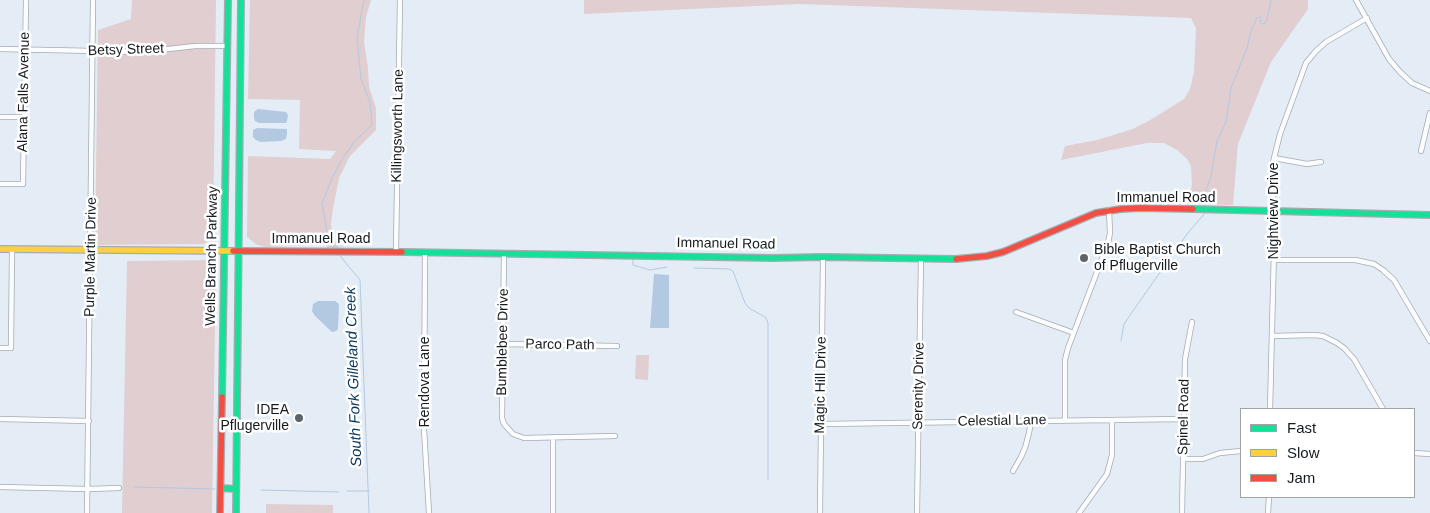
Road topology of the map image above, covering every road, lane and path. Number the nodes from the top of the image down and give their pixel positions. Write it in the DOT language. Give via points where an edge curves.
graph roads {
  1 [pos="26,0"];
  2 [pos="93,0"];
  3 [pos="228,0"];
  4 [pos="241,0"];
  5 [pos="400,0"];
  6 [pos="1356,0"];
  7 [pos="1367,18"];
  8 [pos="228,46"];
  9 [pos="0,50"];
  10 [pos="25,50"];
  11 [pos="92,52"];
  12 [pos="1430,91"];
  13 [pos="1430,113"];
  14 [pos="0,117"];
  15 [pos="24,117"];
  16 [pos="1421,151"];
  17 [pos="1274,158"];
  18 [pos="1321,162"];
  19 [pos="0,184"];
  20 [pos="1109,210"];
  21 [pos="1275,211"];
  22 [pos="1430,214"];
  23 [pos="0,249"];
  24 [pos="12,249"];
  25 [pos="91,251"];
  26 [pos="225,251"];
  27 [pos="396,251"];
  28 [pos="239,252"];
  29 [pos="425,252"];
  30 [pos="504,252"];
  31 [pos="823,257"];
  32 [pos="921,258"];
  33 [pos="1274,260"];
  34 [pos="1016,312"];
  35 [pos="1192,322"];
  36 [pos="1074,333"];
  37 [pos="1272,336"];
  38 [pos="1430,341"];
  39 [pos="503,344"];
  40 [pos="617,346"];
  41 [pos="0,348"];
  42 [pos="1270,408"];
  43 [pos="1382,408"];
  44 [pos="0,419"];
  45 [pos="1184,419"];
  46 [pos="1065,420"];
  47 [pos="1112,420"];
  48 [pos="89,421"];
  49 [pos="1030,421"];
  50 [pos="918,423"];
  51 [pos="821,424"];
  52 [pos="616,436"];
  53 [pos="553,437"];
  54 [pos="1240,451"];
  55 [pos="1415,453"];
  56 [pos="1430,454"];
  57 [pos="1184,459"];
  58 [pos="1013,471"];
  59 [pos="0,487"];
  60 [pos="119,488"];
  61 [pos="221,488"];
  62 [pos="88,489"];
  63 [pos="236,489"];
  64 [pos="1269,498"];
  65 [pos="88,513"];
  66 [pos="220,513"];
  67 [pos="236,513"];
  68 [pos="429,513"];
  69 [pos="553,513"];
  70 [pos="820,513"];
  71 [pos="917,513"];
  72 [pos="1079,513"];
  73 [pos="1182,513"];
  74 [pos="1268,513"];
  1 -- 10 [label="street, Alana Falls Avenue"];
  2 -- 11 [label="street, Purple Martin Drive"];
  3 -- 8 [label="street, Wells Branch Parkway"];
  4 -- 28 [label="street, Wells Branch Parkway"];
  5 -- 27 [label="street, Killingsworth Lane"];
  6 -- 7 [label="street"];
  7 -- 12 [label="street" via="1400,72 1412,83"];
  7 -- 17 [label="street, Nightview Drive" via="1326,42 1306,63"];
  8 -- 11 [label="street, Betsy Street"];
  8 -- 26 [label="street, Wells Branch Parkway"];
  9 -- 10 [label="street, Betsy Street"];
  10 -- 11 [label="street, Betsy Street"];
  10 -- 15 [label="street, Alana Falls Avenue"];
  11 -- 25 [label="street, Purple Martin Drive"];
  13 -- 16 [label="street"];
  14 -- 15 [label="street"];
  15 -- 19 [label="street, Alana Falls Avenue" via="23,184"];
  17 -- 18 [label="street" via="1307,164"];
  17 -- 21 [label="street, Nightview Drive" via="1271,183"];
  20 -- 21 [label="street, Immanuel Road"];
  20 -- 32 [label="street, Immanuel Road" via="1084,216 996,255"];
  20 -- 36 [label="street" via="1108,243"];
  21 -- 22 [label="street, Immanuel Road"];
  21 -- 33 [label="street, Nightview Drive"];
  23 -- 24 [label="street, Immanuel Road"];
  24 -- 25 [label="street, Immanuel Road"];
  24 -- 41 [label="street" via="11,348"];
  25 -- 26 [label="street, Immanuel Road"];
  25 -- 48 [label="street, Purple Martin Drive"];
  26 -- 28 [label="street, Immanuel Road"];
  26 -- 61 [label="street, Wells Branch Parkway"];
  27 -- 28 [label="street, Immanuel Road"];
  27 -- 29 [label="street, Immanuel Road"];
  28 -- 63 [label="street, Wells Branch Parkway"];
  29 -- 30 [label="street, Immanuel Road"];
  29 -- 68 [label="street, Rendova Lane" via="424,429"];
  30 -- 31 [label="street, Immanuel Road"];
  30 -- 39 [label="street, Bumblebee Drive"];
  31 -- 32 [label="street, Immanuel Road"];
  31 -- 51 [label="street, Magic Hill Drive"];
  32 -- 50 [label="street, Serenity Drive"];
  33 -- 37 [label="street, Nightview Drive"];
  33 -- 38 [label="street" via="1355,260 1374,264 1394,280"];
  34 -- 36 [label="street"];
  35 -- 45 [label="street, Spinel Road" via="1185,359"];
  36 -- 46 [label="street" via="1065,360"];
  37 -- 42 [label="street, Nightview Drive"];
  37 -- 43 [label="street" via="1314,335 1337,343 1354,359"];
  39 -- 40 [label="street, Parco Path"];
  39 -- 53 [label="street, Bumblebee Drive" via="502,418 508,430 524,438"];
  44 -- 48 [label="street"];
  45 -- 47 [label="street, Celestial Lane"];
  45 -- 57 [label="street, Spinel Road"];
  46 -- 47 [label="street, Celestial Lane"];
  46 -- 49 [label="street, Celestial Lane"];
  47 -- 72 [label="street" via="1112,455 1107,474"];
  48 -- 62 [label="street, Purple Martin Drive"];
  49 -- 50 [label="street, Celestial Lane"];
  49 -- 58 [label="street" via="1022,457"];
  50 -- 51 [label="street, Celestial Lane"];
  50 -- 71 [label="street, Serenity Drive"];
  51 -- 70 [label="street, Magic Hill Drive"];
  52 -- 53 [label="street"];
  53 -- 69 [label="street"];
  54 -- 57 [label="street" via="1203,459"];
  55 -- 56 [label="street"];
  57 -- 73 [label="street, Spinel Road"];
  59 -- 62 [label="street"];
  60 -- 62 [label="street"];
  61 -- 63 [label="street"];
  61 -- 66 [label="street, Wells Branch Parkway"];
  62 -- 65 [label="street, Purple Martin Drive"];
  63 -- 67 [label="street, Wells Branch Parkway"];
  64 -- 74 [label="street"];
}
